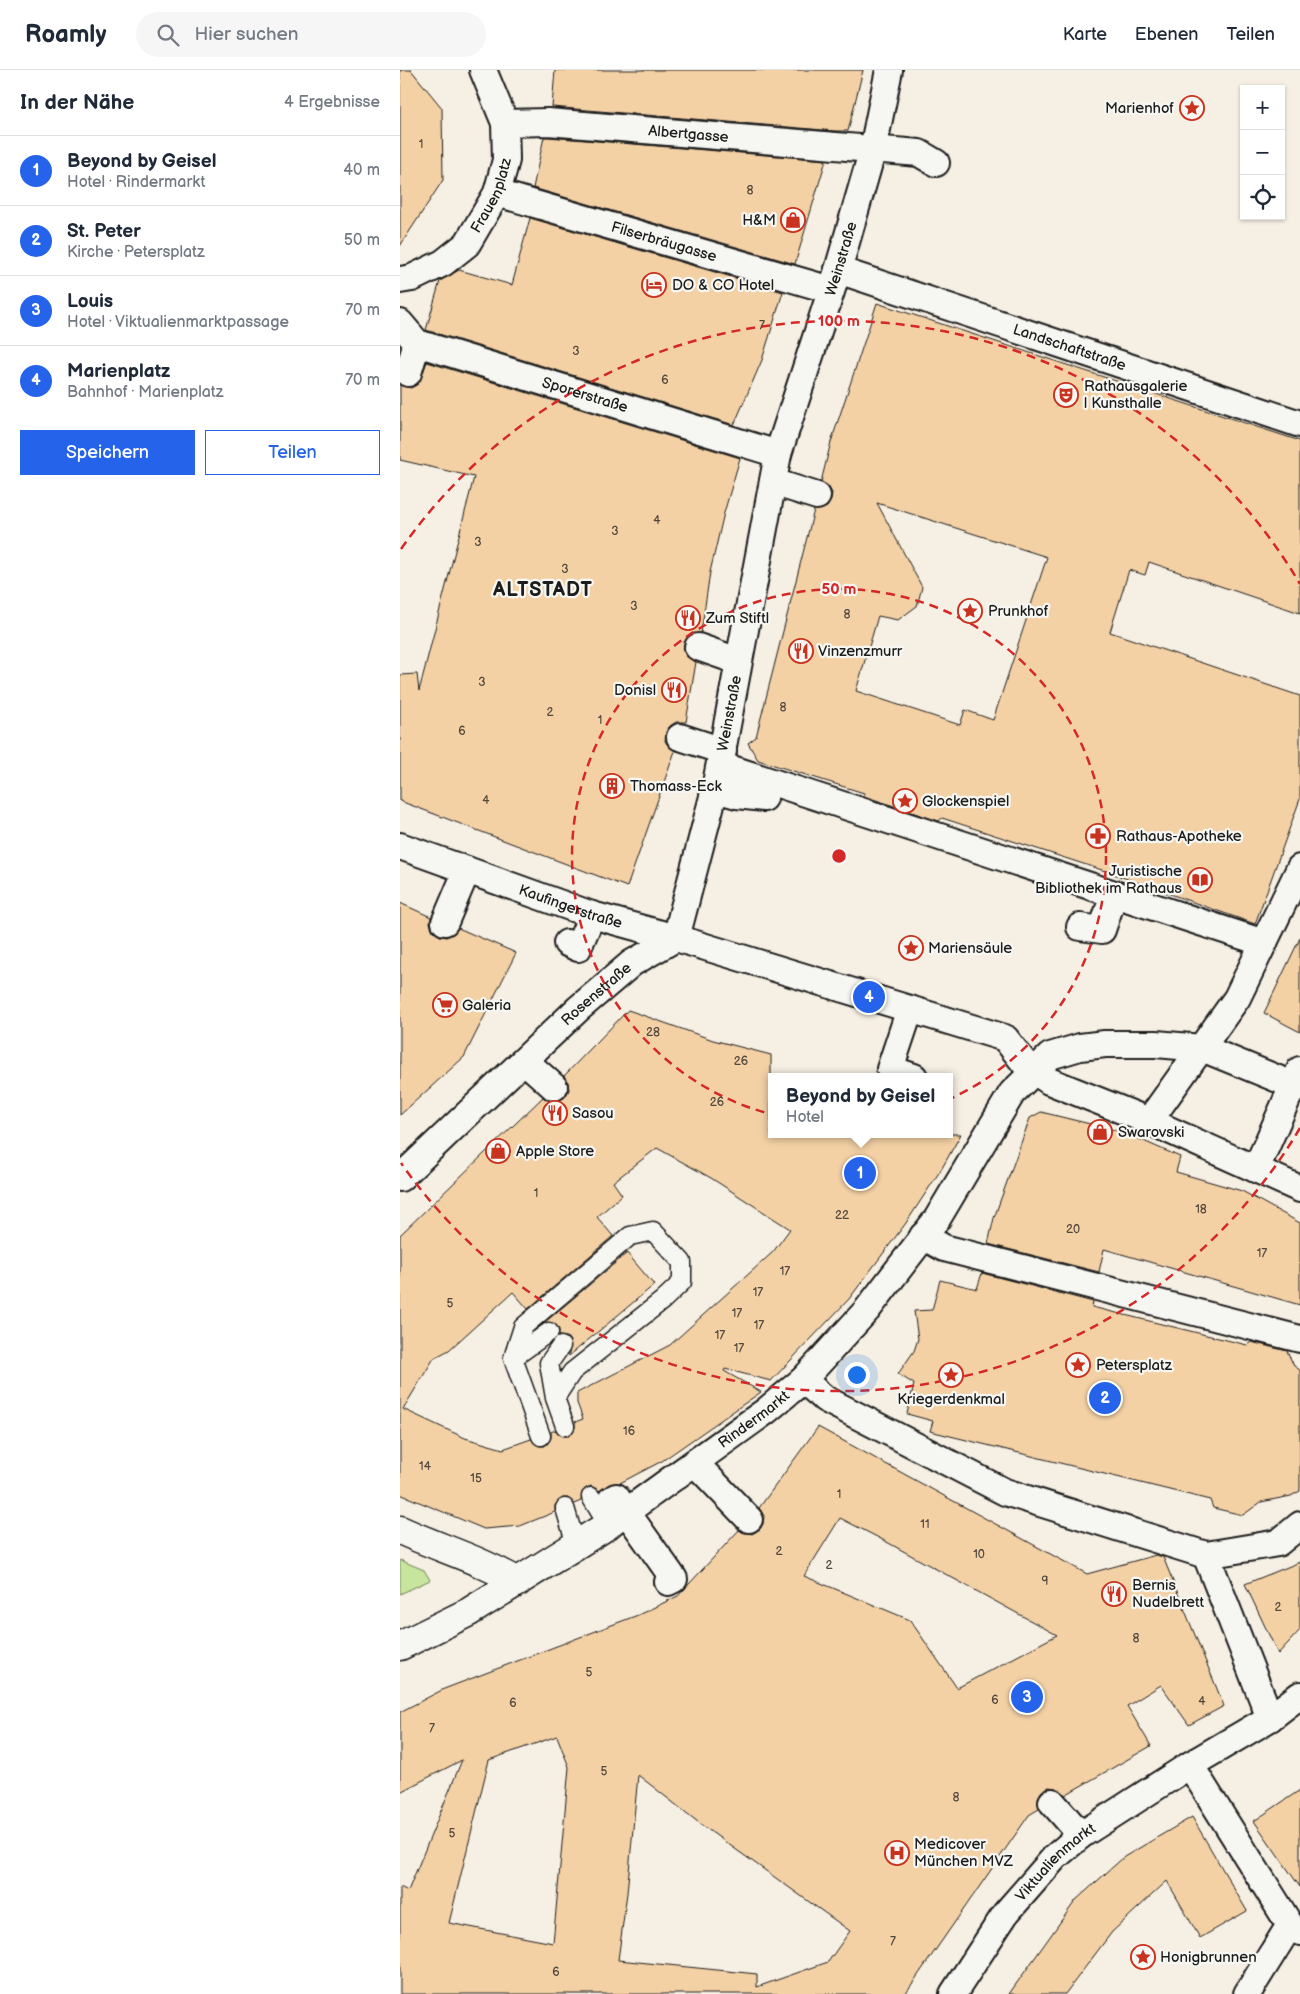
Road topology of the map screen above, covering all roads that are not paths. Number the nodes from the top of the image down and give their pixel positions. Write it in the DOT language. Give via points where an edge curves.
graph roads {
  1 [pos="483,70"];
  2 [pos="890,70"];
  3 [pos="505,123"];
  4 [pos="873,149"];
  5 [pos="932,156"];
  6 [pos="497,193"];
  7 [pos="400,280"];
  8 [pos="835,280"];
  9 [pos="400,323"];
  10 [pos="417,342"];
  11 [pos="408,374"];
  12 [pos="1300,424"];
  13 [pos="778,454"];
  14 [pos="773,482"];
  15 [pos="817,496"];
  16 [pos="698,647"];
  17 [pos="738,661"];
  18 [pos="680,738"];
  19 [pos="724,775"];
  20 [pos="762,803"];
  21 [pos="400,846"];
  22 [pos="1300,868"];
  23 [pos="467,870"];
  24 [pos="1114,894"];
  25 [pos="592,915"];
  26 [pos="445,922"];
  27 [pos="1086,924"];
  28 [pos="1268,934"];
  29 [pos="676,938"];
  30 [pos="567,943"];
  31 [pos="910,1009"];
  32 [pos="1202,1048"];
  33 [pos="525,1061"];
  34 [pos="1033,1071"];
  35 [pos="902,1073"];
  36 [pos="1298,1081"];
  37 [pos="554,1087"];
  38 [pos="1149,1121"];
  39 [pos="1256,1169"];
  40 [pos="400,1178"];
  41 [pos="1300,1189"];
  42 [pos="923,1236"];
  43 [pos="549,1332"];
  44 [pos="1300,1339"];
  45 [pos="561,1346"];
  46 [pos="513,1358"];
  47 [pos="803,1380"];
  48 [pos="555,1398"];
  49 [pos="564,1426"];
  50 [pos="541,1436"];
  51 [pos="695,1463"];
  52 [pos="564,1508"];
  53 [pos="609,1508"];
  54 [pos="749,1519"];
  55 [pos="1300,1525"];
  56 [pos="400,1530"];
  57 [pos="576,1545"];
  58 [pos="1206,1555"];
  59 [pos="518,1582"];
  60 [pos="668,1582"];
  61 [pos="400,1646"];
  62 [pos="1300,1695"];
  63 [pos="1270,1718"];
  64 [pos="1190,1765"];
  65 [pos="1052,1802"];
  66 [pos="1081,1835"];
  67 [pos="1295,1928"];
  68 [pos="953,1994"];
  69 [pos="1247,1994"];
  1 -- 3 [label="street, Frauenplatz"];
  2 -- 4 [label="street, Weinstraße"];
  3 -- 4 [label="street, Albertgasse" via="548,122"];
  3 -- 6 [label="street, Frauenplatz" via="506,160"];
  4 -- 5 [label="street"];
  4 -- 8 [label="street, Weinstraße"];
  6 -- 7 [label="street, Frauenplatz" via="467,244 444,263"];
  6 -- 8 [label="street, Filserbräugasse"];
  8 -- 12 [label="street, Landschaftstraße"];
  8 -- 13 [label="street, Weinstraße"];
  9 -- 10 [label="street"];
  10 -- 11 [label="street"];
  10 -- 13 [label="street, Sporerstraße"];
  13 -- 14 [label="street, Weinstraße"];
  14 -- 15 [label="street"];
  14 -- 17 [label="street, Weinstraße"];
  16 -- 17 [label="street, Weinstraße"];
  17 -- 19 [label="street, Weinstraße"];
  18 -- 19 [label="street"];
  19 -- 20 [label="street"];
  19 -- 24 [label="street" via="899,819"];
  19 -- 29 [label="street, Weinstraße"];
  21 -- 23 [label="street, Kaufingerstraße"];
  22 -- 28 [label="street"];
  23 -- 25 [label="street, Kaufingerstraße"];
  23 -- 26 [label="street"];
  24 -- 27 [label="street" via="1102,930"];
  24 -- 28 [label="street"];
  25 -- 29 [label="street, Kaufingerstraße"];
  25 -- 30 [label="street" via="578,948"];
  28 -- 32 [label="street" via="1236,998"];
  29 -- 31 [label="street, Kaufingerstraße"];
  29 -- 33 [label="street, Rosenstraße" via="632,964 578,1009"];
  31 -- 34 [label="street, Kaufingerstraße" via="1005,1038"];
  31 -- 35 [label="street" via="890,1069"];
  32 -- 34 [label="street, Rindermarkt" via="1156,1044 1080,1047 1050,1056"];
  32 -- 36 [label="street, Rindermarkt"];
  32 -- 38 [label="street"];
  33 -- 37 [label="street"];
  33 -- 40 [label="street, Rosenstraße"];
  34 -- 38 [label="street, Kaufingerstraße" via="1049,1081"];
  34 -- 42 [label="street, Rindermarkt" via="1012,1093 937,1219"];
  36 -- 39 [label="street"];
  38 -- 39 [label="street, Kaufingerstraße"];
  39 -- 41 [label="street, Kaufingerstraße"];
  42 -- 44 [label="street" via="944,1248"];
  42 -- 47 [label="street, Rindermarkt" via="858,1304"];
  43 -- 46 [label="lane"];
  45 -- 48 [label="lane" via="549,1363"];
  46 -- 48 [label="lane" via="523,1327 630,1236 653,1231 682,1262 682,1282 572,1372"];
  46 -- 50 [label="lane"];
  47 -- 51 [label="street, Rindermarkt"];
  47 -- 58 [label="street" via="825,1399 1005,1492"];
  48 -- 49 [label="lane"];
  51 -- 53 [label="street, Rindermarkt"];
  51 -- 54 [label="street"];
  52 -- 57 [label="lane"];
  53 -- 57 [label="street, Rindermarkt"];
  53 -- 60 [label="street" via="674,1578"];
  55 -- 58 [label="street" via="1278,1543"];
  56 -- 59 [label="street" via="437,1548 497,1570"];
  57 -- 59 [label="street, Rindermarkt"];
  58 -- 63 [label="street"];
  59 -- 61 [label="street, Rindermarkt" via="469,1612"];
  62 -- 63 [label="street, Viktualienmarkt"];
  63 -- 64 [label="street, Viktualienmarkt"];
  64 -- 66 [label="street, Viktualienmarkt"];
  64 -- 67 [label="street"];
  65 -- 66 [label="street"];
  66 -- 68 [label="street, Viktualienmarkt" via="1055,1857 1006,1913"];
  67 -- 69 [label="street"];
}
